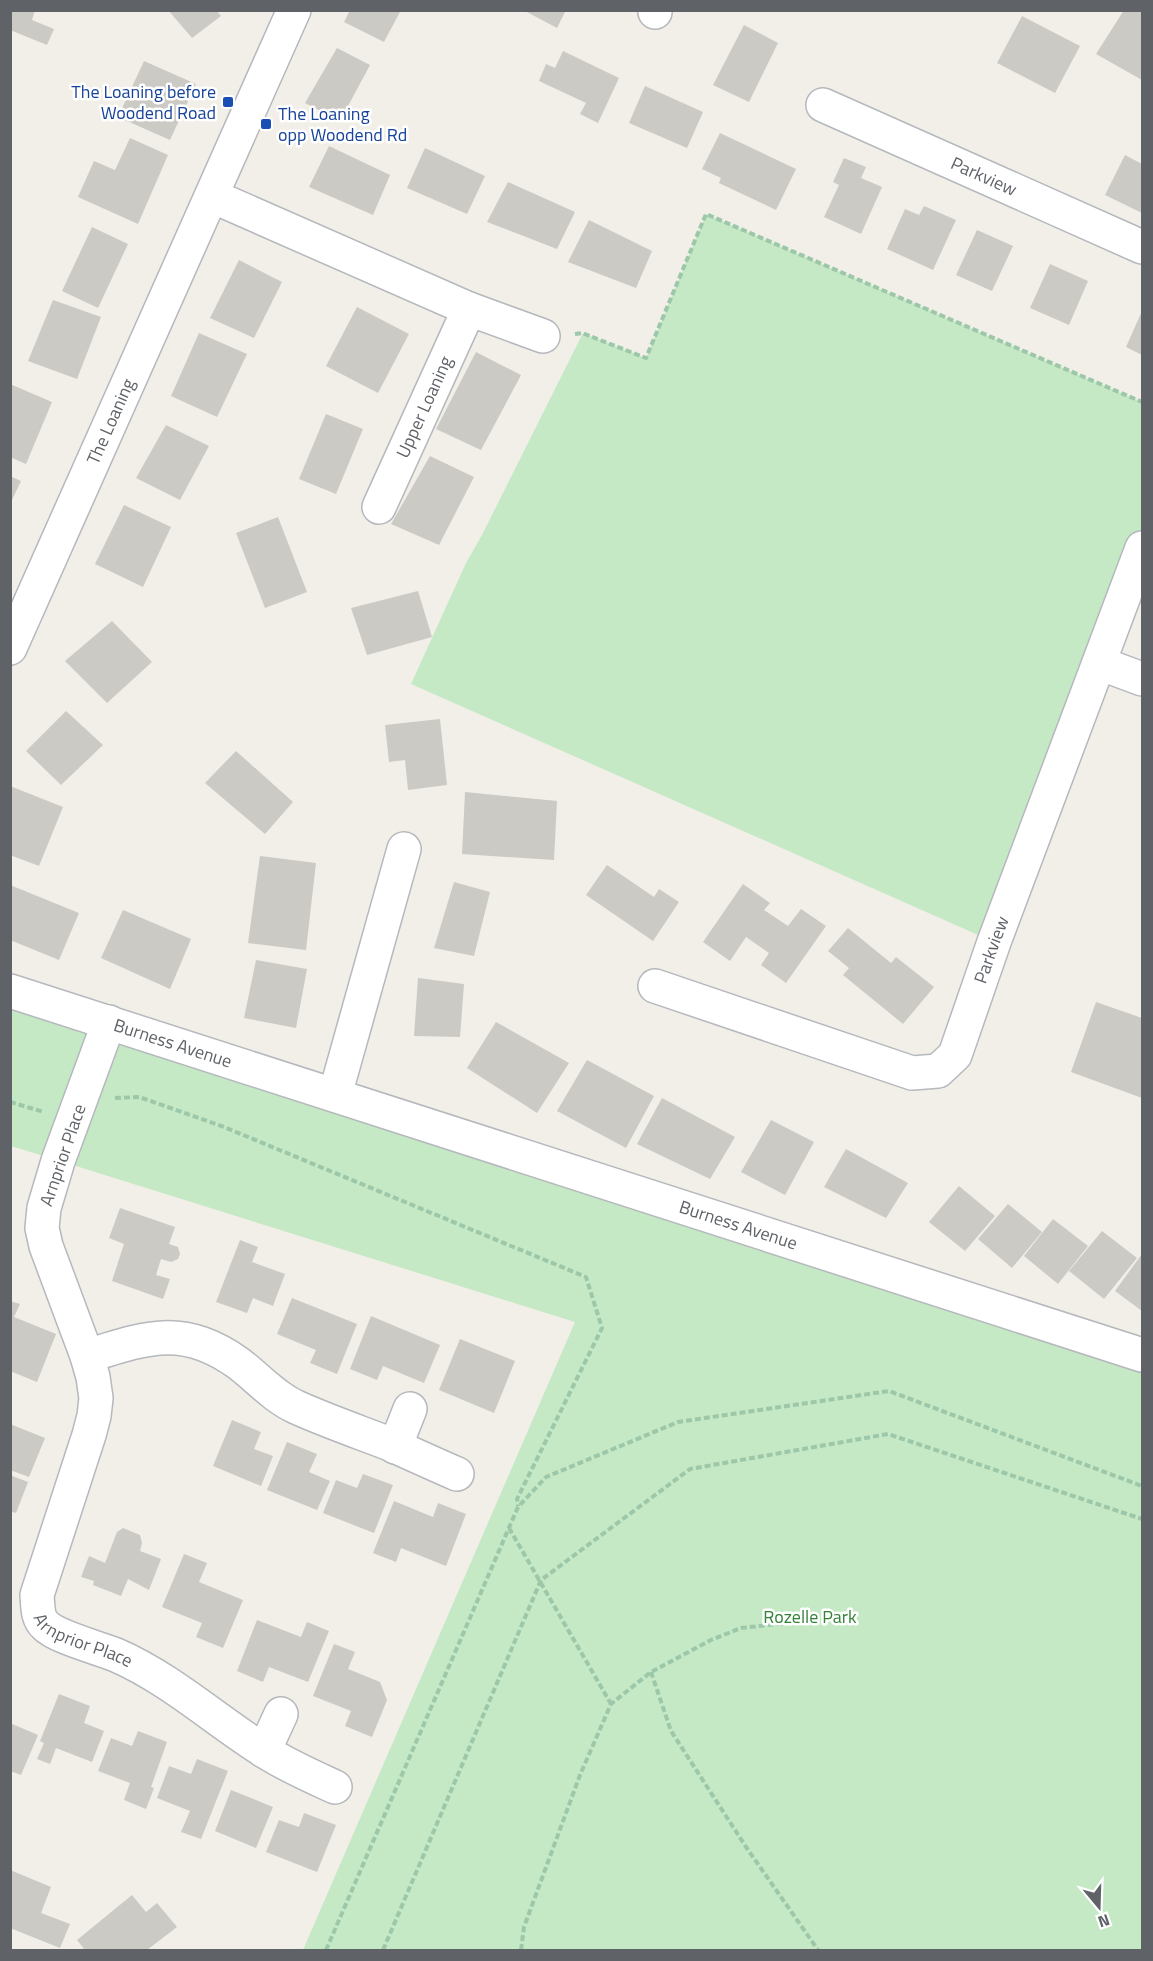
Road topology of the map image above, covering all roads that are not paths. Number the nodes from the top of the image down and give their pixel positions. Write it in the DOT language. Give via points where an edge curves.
graph roads {
  1 [pos="294,10"];
  2 [pos="823,105"];
  3 [pos="212,196"];
  4 [pos="1143,247"];
  5 [pos="469,309"];
  6 [pos="543,336"];
  7 [pos="380,507"];
  8 [pos="1143,548"];
  9 [pos="10,648"];
  10 [pos="1099,663"];
  11 [pos="1143,679"];
  12 [pos="404,849"];
  13 [pos="655,986"];
  14 [pos="10,991"];
  15 [pos="109,1022"];
  16 [pos="335,1095"];
  17 [pos="1143,1355"];
  18 [pos="87,1356"];
  19 [pos="410,1409"];
  20 [pos="395,1447"];
  21 [pos="457,1474"];
  22 [pos="281,1714"];
  23 [pos="264,1751"];
  24 [pos="335,1787"];
  1 -- 3 [label="street, The Loaning"];
  2 -- 4 [label="street, Parkview"];
  3 -- 5 [label="street"];
  3 -- 9 [label="street, The Loaning"];
  5 -- 6 [label="street"];
  5 -- 7 [label="street, Upper Loaning"];
  8 -- 10 [label="street, Parkview"];
  10 -- 11 [label="street"];
  10 -- 13 [label="street, Parkview" via="955,1055 938,1071 912,1073"];
  12 -- 16 [label="street"];
  14 -- 15 [label="street, Burness Avenue"];
  15 -- 16 [label="street, Burness Avenue"];
  15 -- 18 [label="street, Arnprior Place" via="58,1161 42,1228"];
  16 -- 17 [label="street, Burness Avenue"];
  18 -- 20 [label="street" via="155,1337 198,1342 236,1362 294,1406"];
  18 -- 23 [label="street, Arnprior Place" via="96,1398 94,1416 37,1595 38,1612 44,1625 146,1670"];
  19 -- 20 [label="street"];
  20 -- 21 [label="street"];
  22 -- 23 [label="street"];
  23 -- 24 [label="street, Arnprior Place"];
}
